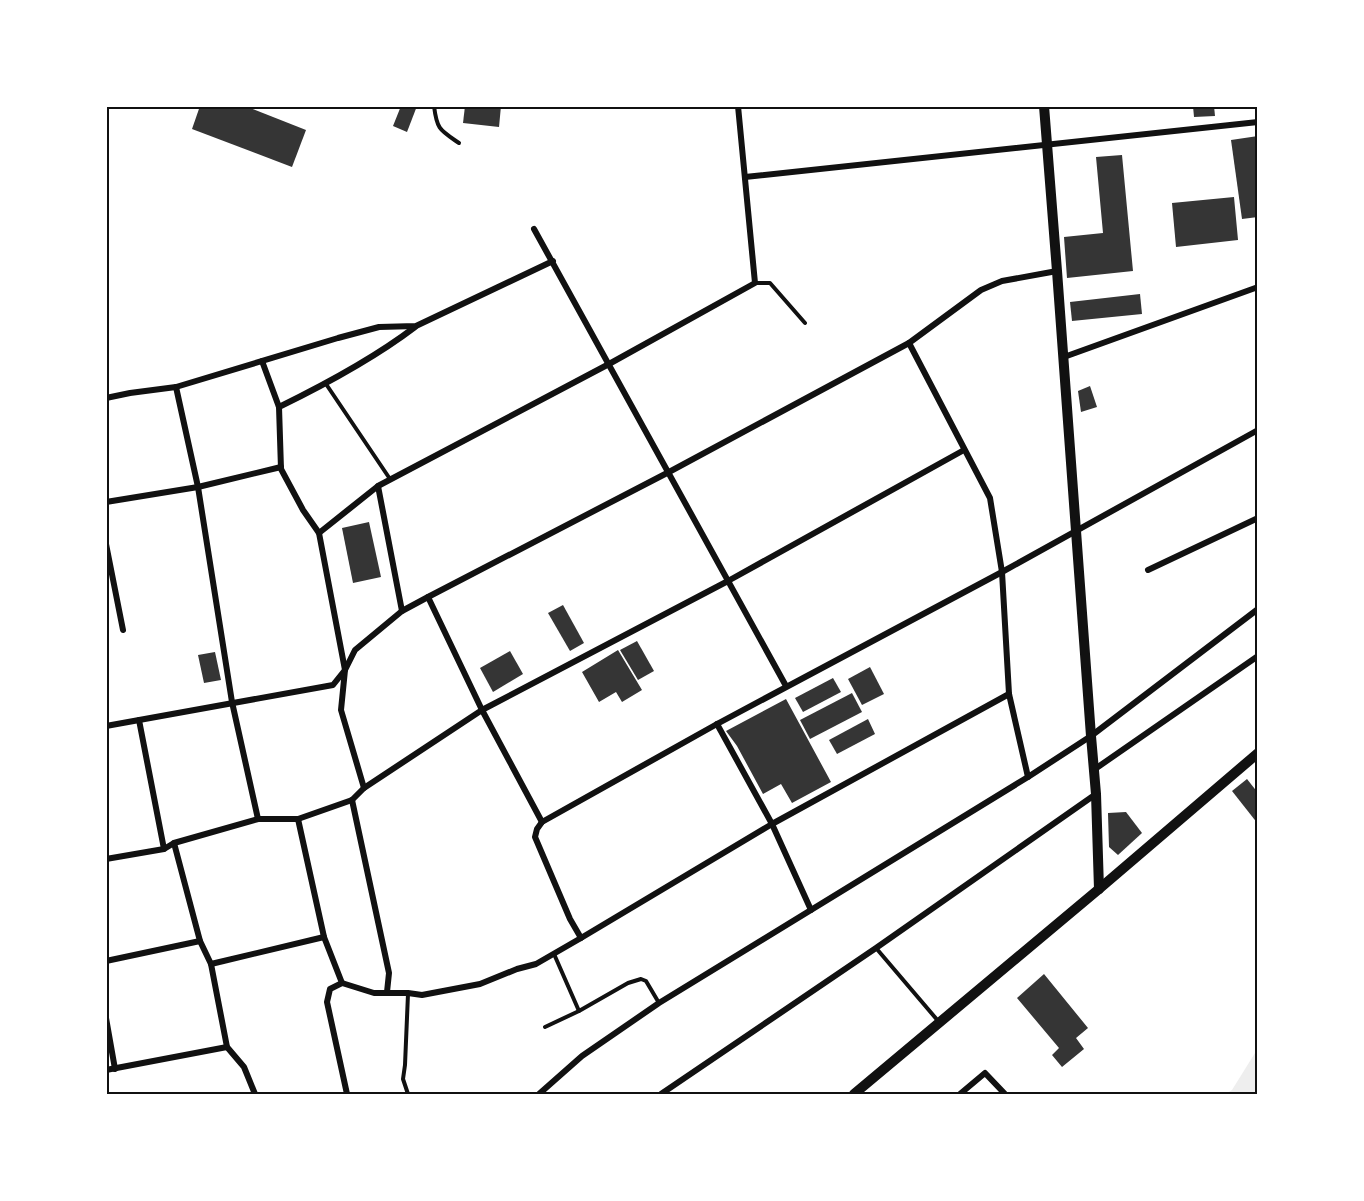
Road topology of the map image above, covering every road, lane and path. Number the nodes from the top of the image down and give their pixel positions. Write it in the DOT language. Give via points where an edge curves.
graph roads {
  1 [pos="434,106"];
  2 [pos="738,106"];
  3 [pos="1044,106"];
  4 [pos="1257,122"];
  5 [pos="459,143"];
  6 [pos="1047,144"];
  7 [pos="745,177"];
  8 [pos="534,229"];
  9 [pos="553,261"];
  10 [pos="1058,271"];
  11 [pos="755,283"];
  12 [pos="1257,287"];
  13 [pos="805,323"];
  14 [pos="416,326"];
  15 [pos="909,343"];
  16 [pos="1064,357"];
  17 [pos="262,361"];
  18 [pos="609,364"];
  19 [pos="325,383"];
  20 [pos="176,387"];
  21 [pos="106,398"];
  22 [pos="279,408"];
  23 [pos="1257,430"];
  24 [pos="964,450"];
  25 [pos="281,467"];
  26 [pos="669,472"];
  27 [pos="390,479"];
  28 [pos="378,486"];
  29 [pos="198,487"];
  30 [pos="106,502"];
  31 [pos="1257,518"];
  32 [pos="1076,532"];
  33 [pos="318,533"];
  34 [pos="106,544"];
  35 [pos="1148,570"];
  36 [pos="1002,572"];
  37 [pos="728,581"];
  38 [pos="428,597"];
  39 [pos="1257,609"];
  40 [pos="402,611"];
  41 [pos="123,630"];
  42 [pos="1257,656"];
  43 [pos="345,670"];
  44 [pos="786,686"];
  45 [pos="1009,694"];
  46 [pos="232,702"];
  47 [pos="482,710"];
  48 [pos="139,720"];
  49 [pos="717,724"];
  50 [pos="106,726"];
  51 [pos="1091,736"];
  52 [pos="1257,753"];
  53 [pos="1095,770"];
  54 [pos="1028,777"];
  55 [pos="364,788"];
  56 [pos="1096,794"];
  57 [pos="352,800"];
  58 [pos="258,819"];
  59 [pos="298,819"];
  60 [pos="542,822"];
  61 [pos="772,824"];
  62 [pos="174,843"];
  63 [pos="164,849"];
  64 [pos="106,859"];
  65 [pos="1099,889"];
  66 [pos="811,910"];
  67 [pos="324,937"];
  68 [pos="581,938"];
  69 [pos="200,941"];
  70 [pos="876,948"];
  71 [pos="554,954"];
  72 [pos="106,961"];
  73 [pos="211,964"];
  74 [pos="342,983"];
  75 [pos="387,992"];
  76 [pos="408,993"];
  77 [pos="659,1004"];
  78 [pos="579,1011"];
  79 [pos="106,1018"];
  80 [pos="940,1023"];
  81 [pos="544,1027"];
  82 [pos="227,1047"];
  83 [pos="115,1069"];
  84 [pos="106,1070"];
  85 [pos="255,1095"];
  86 [pos="347,1095"];
  87 [pos="408,1095"];
  88 [pos="539,1095"];
  89 [pos="661,1095"];
  90 [pos="854,1095"];
  91 [pos="960,1095"];
  92 [pos="1005,1095"];
  1 -- 5 [label="lane" via="441,131"];
  2 -- 7 [label="street"];
  3 -- 6 [label="main road"];
  4 -- 6 [label="street"];
  6 -- 7 [label="street"];
  6 -- 10 [label="main road"];
  7 -- 11 [label="street"];
  8 -- 9 [label="street"];
  9 -- 14 [label="street"];
  9 -- 18 [label="street"];
  10 -- 15 [label="street" via="1002,281 981,290"];
  10 -- 16 [label="main road"];
  11 -- 13 [label="lane" via="770,283"];
  11 -- 18 [label="street"];
  12 -- 16 [label="street"];
  14 -- 17 [label="street" via="379,327"];
  14 -- 19 [label="street" via="390,346"];
  15 -- 24 [label="street"];
  15 -- 26 [label="street"];
  16 -- 32 [label="main road"];
  17 -- 20 [label="street"];
  17 -- 22 [label="street"];
  18 -- 26 [label="street"];
  18 -- 27 [label="street"];
  19 -- 22 [label="street"];
  19 -- 27 [label="lane"];
  20 -- 21 [label="street"];
  20 -- 29 [label="street"];
  22 -- 25 [label="street"];
  23 -- 32 [label="street"];
  24 -- 36 [label="street" via="990,498"];
  24 -- 37 [label="street"];
  25 -- 29 [label="street"];
  25 -- 33 [label="street"];
  26 -- 37 [label="street"];
  26 -- 38 [label="street"];
  27 -- 28 [label="street"];
  28 -- 33 [label="street"];
  28 -- 40 [label="street"];
  29 -- 30 [label="street"];
  29 -- 46 [label="street"];
  31 -- 35 [label="street"];
  32 -- 36 [label="street"];
  32 -- 51 [label="main road"];
  33 -- 43 [label="street"];
  34 -- 41 [label="street"];
  36 -- 44 [label="street"];
  36 -- 45 [label="street"];
  37 -- 44 [label="street"];
  37 -- 47 [label="street"];
  38 -- 40 [label="street"];
  38 -- 47 [label="street"];
  39 -- 51 [label="street"];
  40 -- 43 [label="street" via="355,650"];
  42 -- 53 [label="street"];
  43 -- 46 [label="street" via="333,685"];
  43 -- 55 [label="street" via="341,710"];
  44 -- 49 [label="street"];
  45 -- 54 [label="street"];
  45 -- 61 [label="street"];
  46 -- 48 [label="street"];
  46 -- 58 [label="street"];
  47 -- 55 [label="street"];
  47 -- 60 [label="street"];
  48 -- 50 [label="street"];
  48 -- 63 [label="street"];
  49 -- 60 [label="street"];
  49 -- 61 [label="street"];
  51 -- 53 [label="main road"];
  51 -- 54 [label="street"];
  52 -- 65 [label="main road"];
  53 -- 56 [label="main road"];
  54 -- 66 [label="street"];
  55 -- 57 [label="street"];
  56 -- 65 [label="main road"];
  56 -- 70 [label="street"];
  57 -- 59 [label="street"];
  57 -- 75 [label="street" via="389,973"];
  58 -- 59 [label="street"];
  58 -- 62 [label="street"];
  59 -- 67 [label="street"];
  60 -- 68 [label="street" via="535,837"];
  61 -- 66 [label="street"];
  61 -- 68 [label="street"];
  62 -- 63 [label="street"];
  62 -- 69 [label="street"];
  63 -- 64 [label="street"];
  65 -- 80 [label="main road"];
  66 -- 77 [label="street"];
  67 -- 73 [label="street"];
  67 -- 74 [label="street"];
  68 -- 71 [label="street"];
  69 -- 72 [label="street"];
  69 -- 73 [label="street"];
  70 -- 80 [label="lane"];
  70 -- 89 [label="street"];
  71 -- 76 [label="street" via="480,984 422,995"];
  71 -- 78 [label="lane"];
  73 -- 82 [label="street"];
  74 -- 75 [label="street" via="374,993"];
  74 -- 86 [label="street" via="330,989 327,1002"];
  75 -- 76 [label="street"];
  76 -- 87 [label="lane" via="403,1079"];
  77 -- 78 [label="lane" via="641,979"];
  77 -- 88 [label="street" via="582,1056"];
  78 -- 81 [label="lane"];
  79 -- 83 [label="street"];
  80 -- 90 [label="main road"];
  82 -- 83 [label="street"];
  82 -- 85 [label="street" via="244,1067"];
  83 -- 84 [label="street"];
  91 -- 92 [label="street" via="986,1073"];
}
